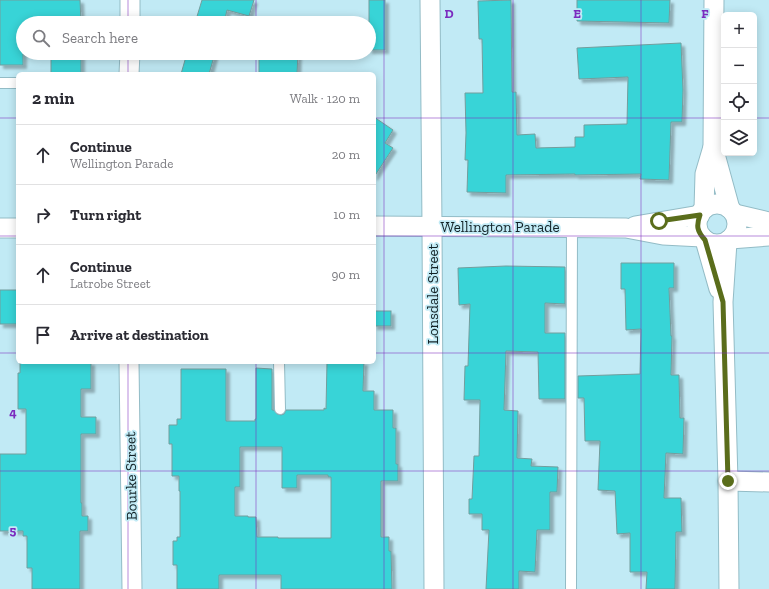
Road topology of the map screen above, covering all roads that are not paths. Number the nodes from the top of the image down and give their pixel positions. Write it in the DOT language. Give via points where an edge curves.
graph roads {
  1 [pos="130,0"];
  2 [pos="430,0"];
  3 [pos="714,0"];
  4 [pos="130,16"];
  5 [pos="130,60"];
  6 [pos="129,72"];
  7 [pos="0,83"];
  8 [pos="16,83"];
  9 [pos="713,147"];
  10 [pos="732,211"];
  11 [pos="702,212"];
  12 [pos="769,222"];
  13 [pos="376,226"];
  14 [pos="432,226"];
  15 [pos="572,227"];
  16 [pos="0,228"];
  17 [pos="16,228"];
  18 [pos="626,228"];
  19 [pos="769,236"];
  20 [pos="703,239"];
  21 [pos="729,241"];
  22 [pos="723,302"];
  23 [pos="129,364"];
  24 [pos="279,364"];
  25 [pos="280,408"];
  26 [pos="728,481"];
  27 [pos="769,482"];
  28 [pos="132,589"];
  29 [pos="434,589"];
  30 [pos="571,589"];
  31 [pos="729,589"];
  1 -- 4 [label="street"];
  2 -- 14 [label="street, Lonsdale Street"];
  3 -- 9 [label="street"];
  5 -- 6 [label="street"];
  7 -- 8 [label="lane"];
  9 -- 10 [label="street"];
  9 -- 11 [label="street" via="705,174"];
  10 -- 11 [label="street" via="717,204"];
  10 -- 12 [label="street"];
  10 -- 21 [label="street" via="737,228"];
  11 -- 18 [label="street, Wellington Parade"];
  11 -- 20 [label="street" via="697,221 697,228"];
  13 -- 14 [label="street, Wellington Parade"];
  14 -- 15 [label="street, Wellington Parade"];
  14 -- 29 [label="street, Lonsdale Street"];
  15 -- 18 [label="street, Wellington Parade"];
  15 -- 30 [label="lane"];
  16 -- 17 [label="street"];
  18 -- 20 [label="street, Wellington Parade"];
  19 -- 21 [label="street"];
  20 -- 21 [label="street" via="718,244"];
  20 -- 22 [label="street"];
  21 -- 22 [label="street"];
  22 -- 26 [label="street"];
  23 -- 28 [label="street, Bourke Street"];
  24 -- 25 [label="lane"];
  26 -- 27 [label="street"];
  26 -- 31 [label="street"];
}
